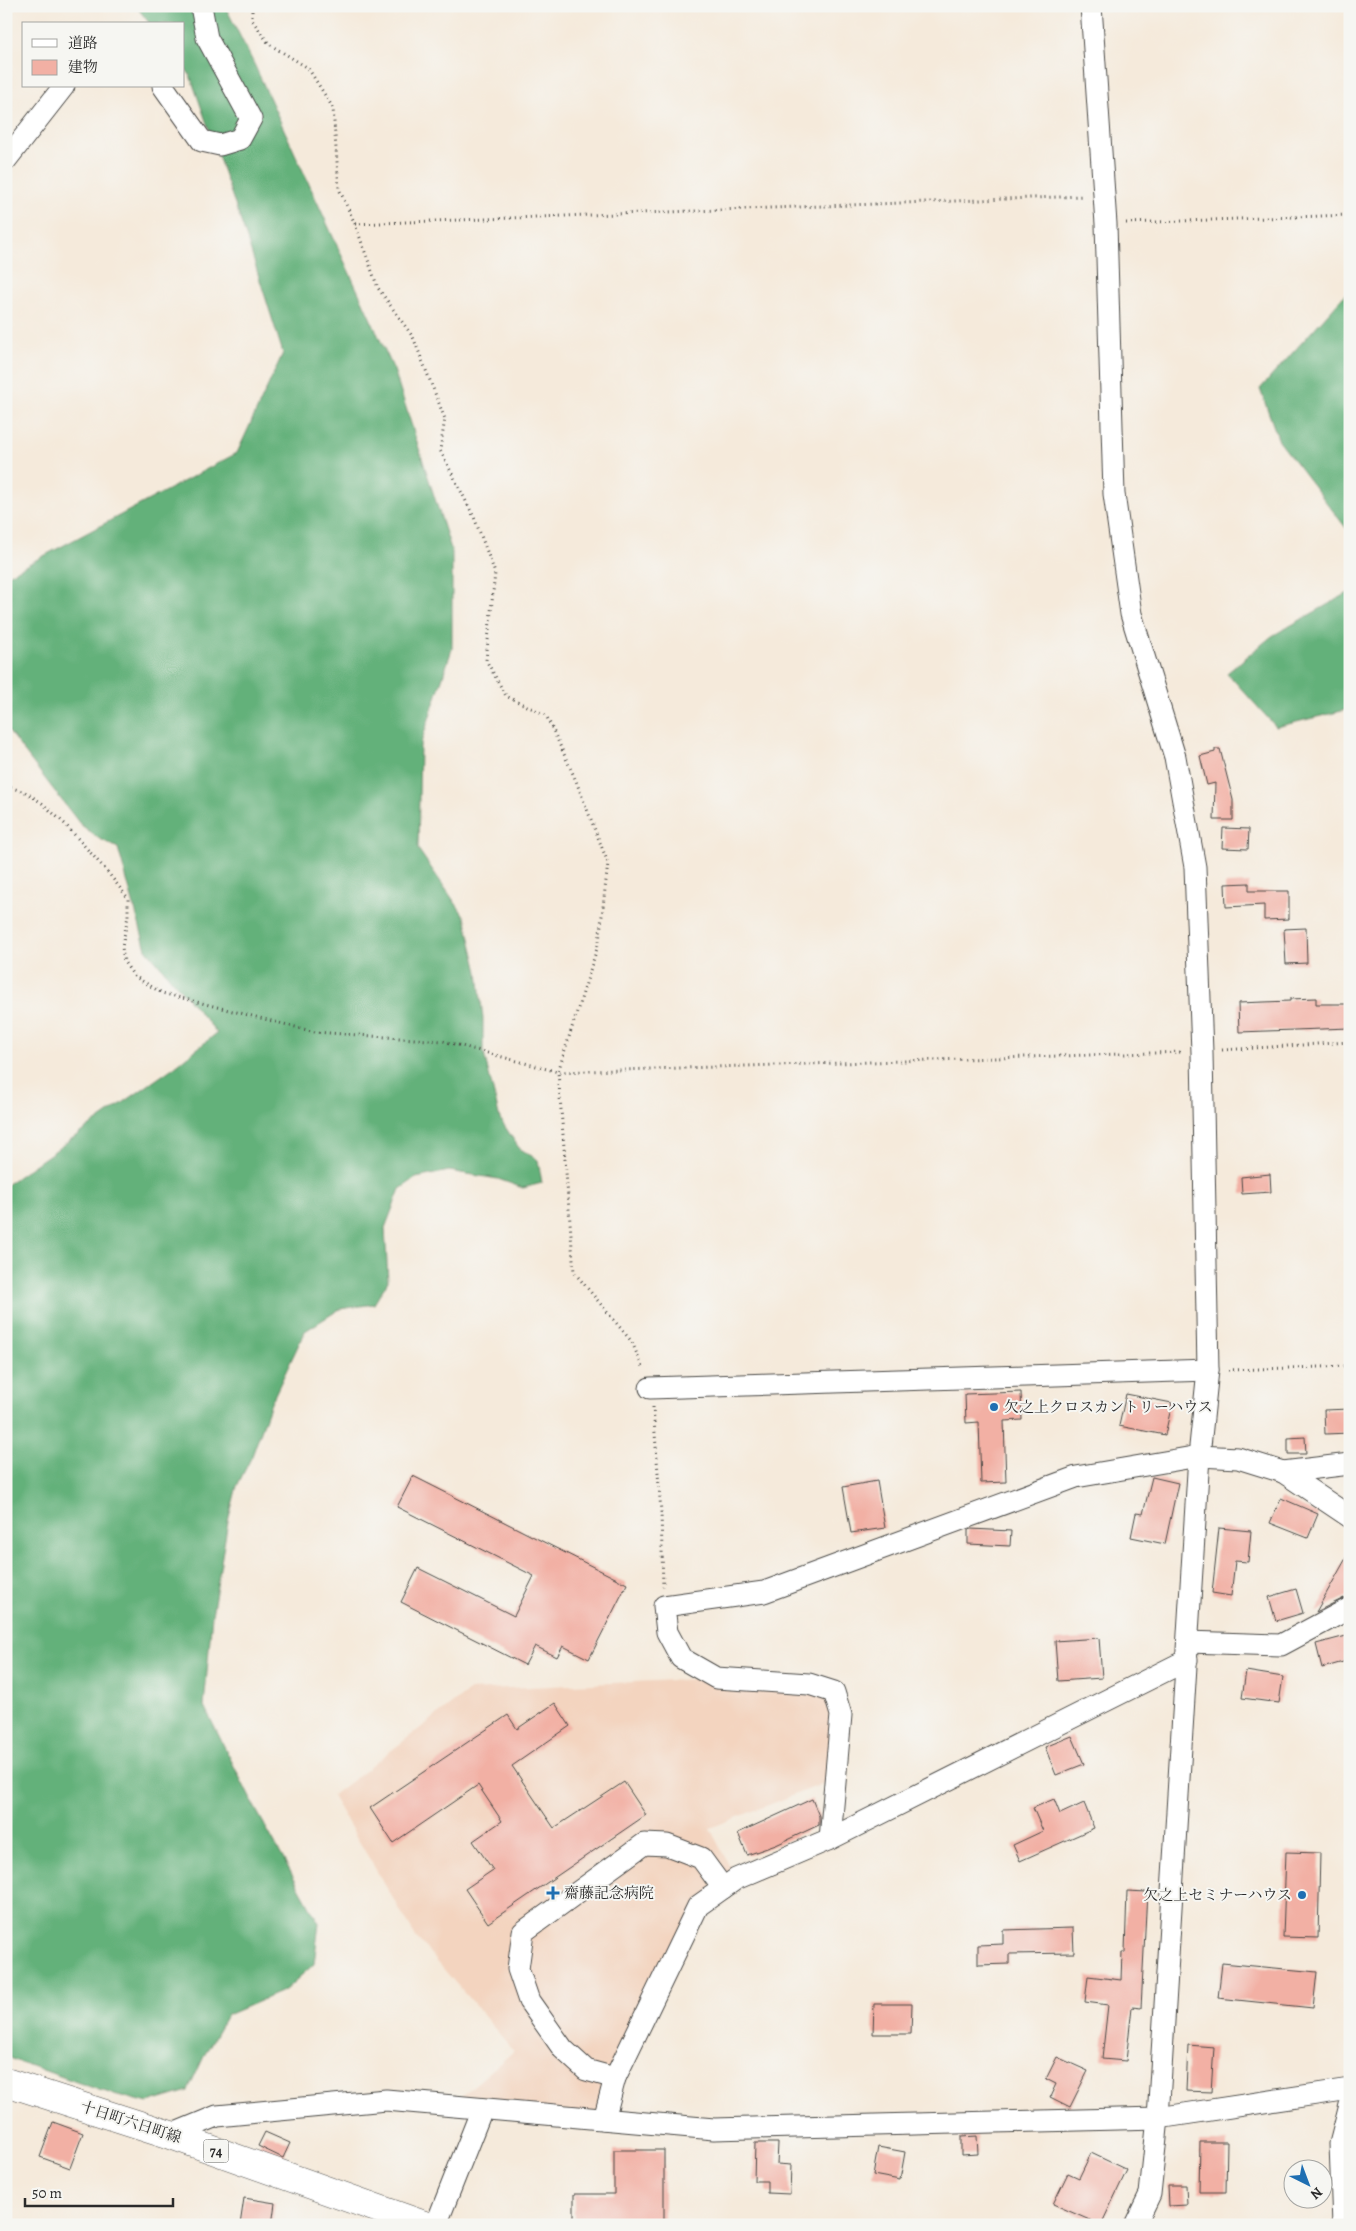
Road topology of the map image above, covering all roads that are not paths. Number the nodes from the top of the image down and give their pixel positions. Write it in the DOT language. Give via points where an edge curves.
graph roads {
  1 [pos="201,6"];
  2 [pos="1091,6"];
  3 [pos="62,88"];
  4 [pos="164,88"];
  5 [pos="6,160"];
  6 [pos="1208,1370"];
  7 [pos="650,1388"];
  8 [pos="1199,1456"];
  9 [pos="1350,1464"];
  10 [pos="1283,1472"];
  11 [pos="1350,1517"];
  12 [pos="1350,1608"];
  13 [pos="1187,1651"];
  14 [pos="830,1840"];
  15 [pos="723,1888"];
  16 [pos="615,2078"];
  17 [pos="6,2082"];
  18 [pos="1350,2089"];
  19 [pos="1350,2105"];
  20 [pos="482,2109"];
  21 [pos="1158,2118"];
  22 [pos="604,2119"];
  23 [pos="171,2135"];
  24 [pos="424,2225"];
  25 [pos="436,2225"];
  26 [pos="1135,2225"];
  27 [pos="1343,2225"];
  1 -- 4 [label="street" via="207,38 251,119 240,139 220,145 202,141"];
  2 -- 6 [label="street" via="1106,224 1114,494 1131,614 1175,757 1195,867"];
  3 -- 5 [label="street"];
  6 -- 7 [label="street"];
  6 -- 8 [label="street"];
  8 -- 10 [label="street" via="1238,1458"];
  8 -- 13 [label="street"];
  8 -- 14 [label="street" via="1076,1478 764,1592 664,1606 667,1632 681,1658 716,1678 809,1684 834,1692 841,1714"];
  9 -- 10 [label="street"];
  10 -- 11 [label="street"];
  12 -- 13 [label="street" via="1281,1645"];
  13 -- 14 [label="street"];
  13 -- 21 [label="street"];
  14 -- 15 [label="street" via="736,1879"];
  15 -- 16 [label="street" via="698,1906"];
  15 -- 16 [label="street" via="701,1858 667,1845 644,1844 522,1932 518,1969 529,2002 563,2049 586,2070"];
  16 -- 22 [label="street"];
  17 -- 23 [label="main road, 十日町六日町線 / 74"];
  18 -- 21 [label="street"];
  19 -- 27 [label="street" via="1340,2144"];
  20 -- 22 [label="street"];
  20 -- 23 [label="street" via="386,2100 217,2116"];
  20 -- 25 [label="street"];
  21 -- 22 [label="street" via="714,2129"];
  21 -- 26 [label="street" via="1150,2194"];
  23 -- 24 [label="main road, 十日町六日町線 / 74"];
}
